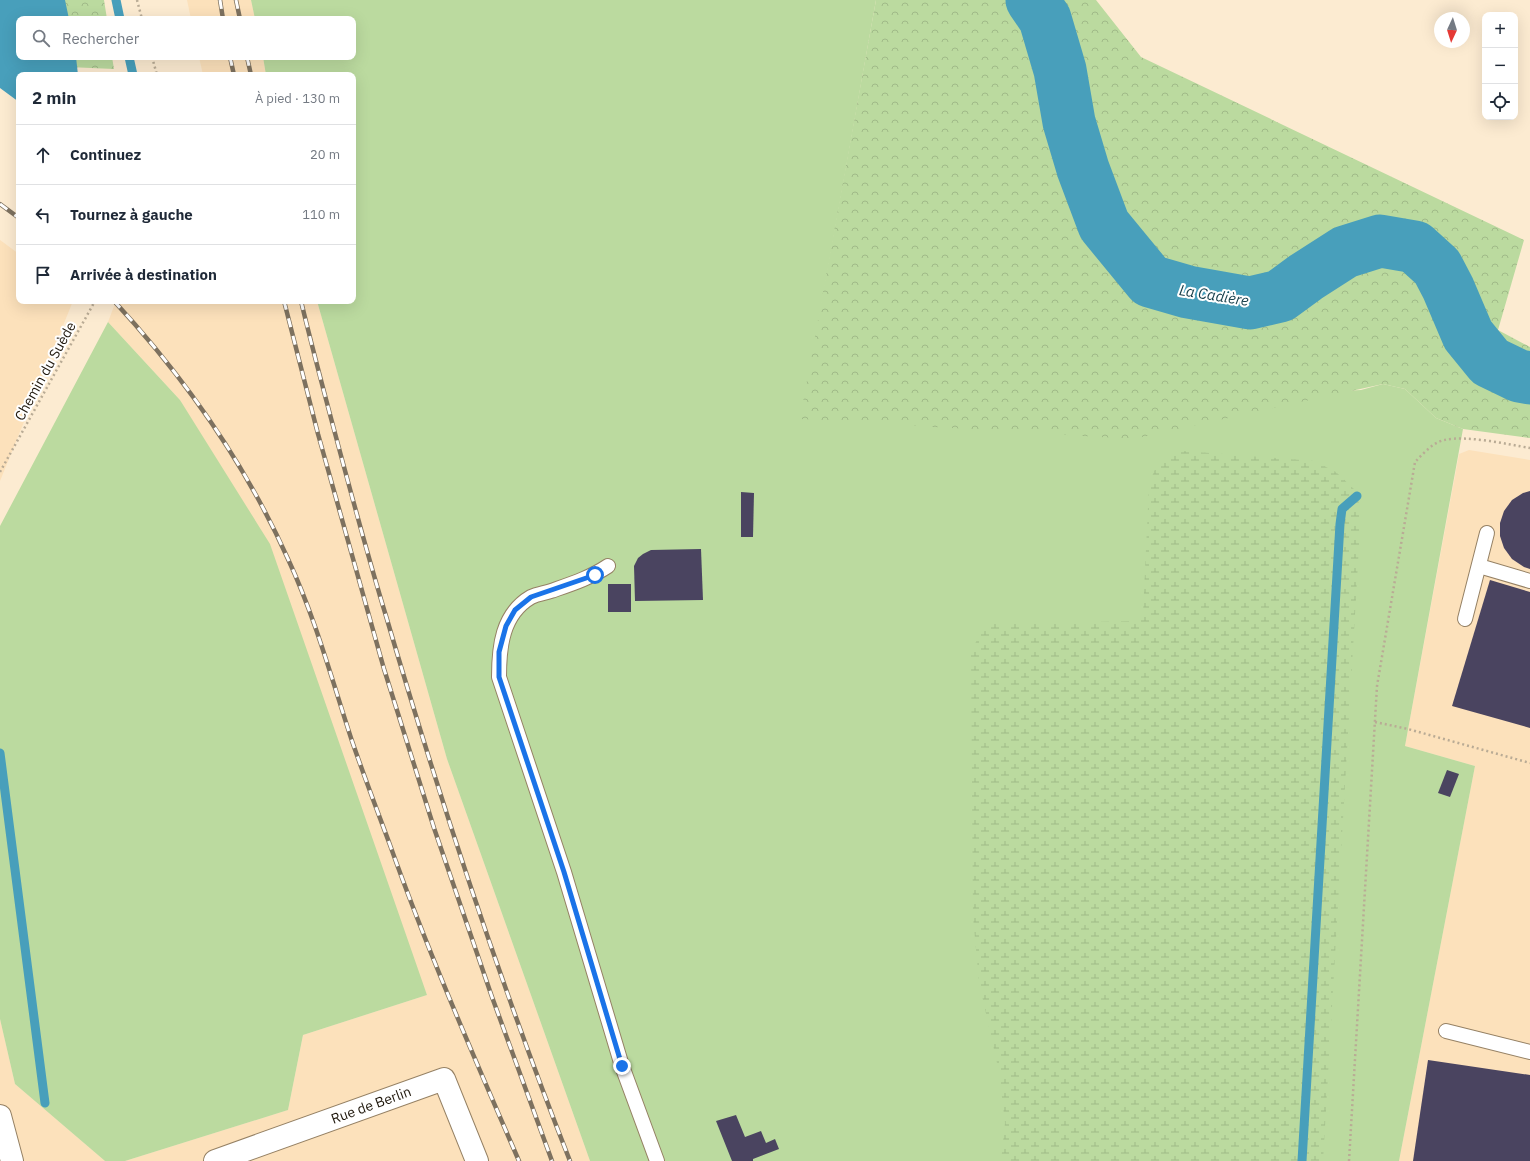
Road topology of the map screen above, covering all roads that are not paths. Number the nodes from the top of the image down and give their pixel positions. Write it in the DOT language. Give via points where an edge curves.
graph roads {
  1 [pos="1487,533"];
  2 [pos="608,566"];
  3 [pos="1479,566"];
  4 [pos="1530,581"];
  5 [pos="1465,620"];
  6 [pos="1446,1032"];
  7 [pos="1530,1052"];
  8 [pos="0,1116"];
  9 [pos="12,1161"];
  10 [pos="215,1161"];
  11 [pos="477,1161"];
  12 [pos="657,1161"];
  1 -- 3 [label="lane"];
  2 -- 12 [label="lane" via="588,578 531,597 515,610 506,626 499,652 499,677 564,872 622,1066"];
  3 -- 4 [label="lane"];
  3 -- 5 [label="lane"];
  6 -- 7 [label="lane"];
  8 -- 9 [label="street"];
  10 -- 11 [label="street, Rue de Berlin" via="444,1079"];
}
